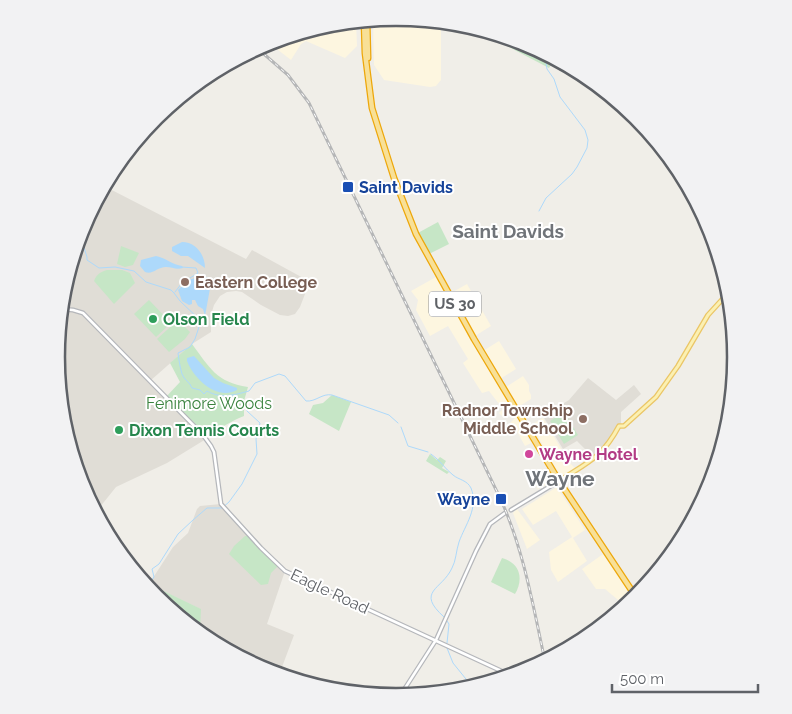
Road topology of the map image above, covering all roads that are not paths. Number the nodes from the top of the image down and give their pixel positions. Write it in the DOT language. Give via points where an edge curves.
graph roads {
  1 [pos="366,28"];
  2 [pos="721,300"];
  3 [pos="69,310"];
  4 [pos="559,480"];
  5 [pos="511,510"];
  6 [pos="504,513"];
  7 [pos="631,589"];
  8 [pos="436,640"];
  9 [pos="499,671"];
  10 [pos="405,688"];
  1 -- 4 [label="highway, US 30" via="370,99 382,145 412,225 468,329"];
  2 -- 4 [label="main road" via="708,315 654,400 624,426 619,426 593,460"];
  3 -- 8 [label="street, Eagle Road" via="83,313 203,435 214,452 221,504 285,571"];
  4 -- 5 [label="street"];
  4 -- 7 [label="highway, US 30"];
  6 -- 8 [label="street" via="490,524"];
  8 -- 9 [label="street, Eagle Road"];
  8 -- 10 [label="street"];
}
